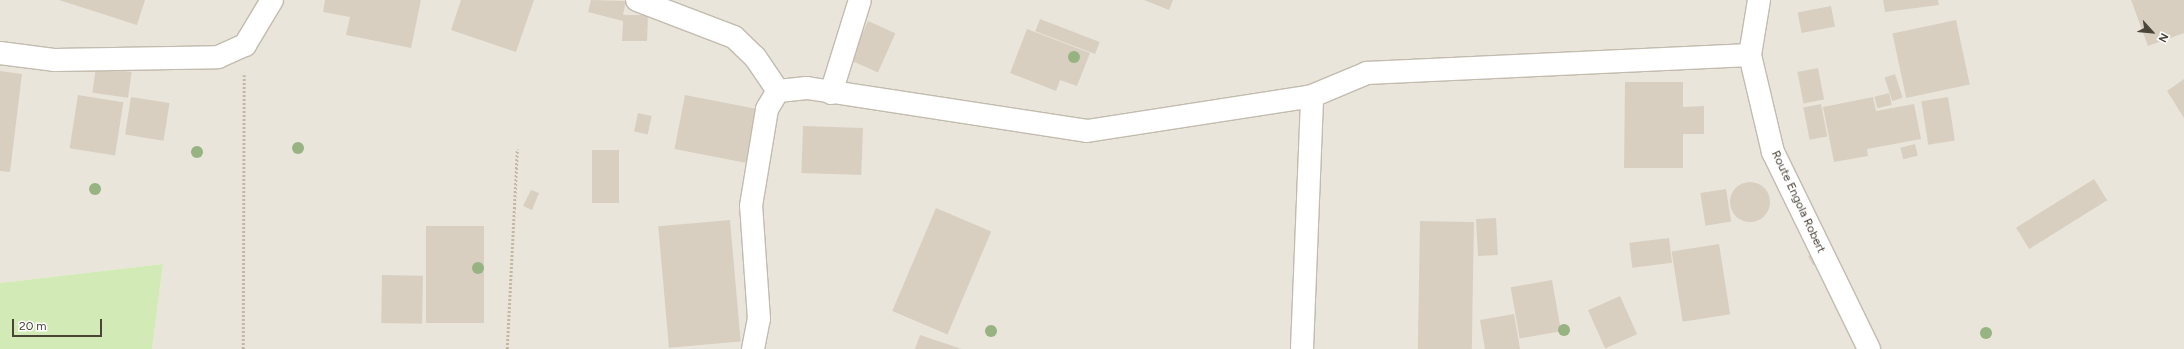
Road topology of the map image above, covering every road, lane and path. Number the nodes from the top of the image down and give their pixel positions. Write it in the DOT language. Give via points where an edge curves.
graph roads {
  1 [pos="272,0"];
  2 [pos="637,0"];
  3 [pos="860,0"];
  4 [pos="1758,0"];
  5 [pos="244,45"];
  6 [pos="0,53"];
  7 [pos="1750,55"];
  8 [pos="778,91"];
  9 [pos="831,93"];
  10 [pos="1312,96"];
  11 [pos="517,149"];
  12 [pos="243,349"];
  13 [pos="507,349"];
  14 [pos="753,349"];
  15 [pos="1302,349"];
  16 [pos="1869,349"];
  1 -- 5 [label="street"];
  2 -- 8 [label="street" via="734,37 755,57"];
  3 -- 9 [label="street"];
  4 -- 7 [label="street, Route Engola Robert"];
  5 -- 6 [label="street" via="232,53 202,57 54,60"];
  5 -- 12 [label="path"];
  7 -- 10 [label="street" via="1367,73"];
  7 -- 16 [label="street, Route Engola Robert" via="1773,152"];
  8 -- 9 [label="street" via="807,88"];
  8 -- 14 [label="street" via="767,109 751,206 759,319"];
  9 -- 10 [label="street" via="1087,131"];
  10 -- 15 [label="street"];
  11 -- 13 [label="path"];
}
